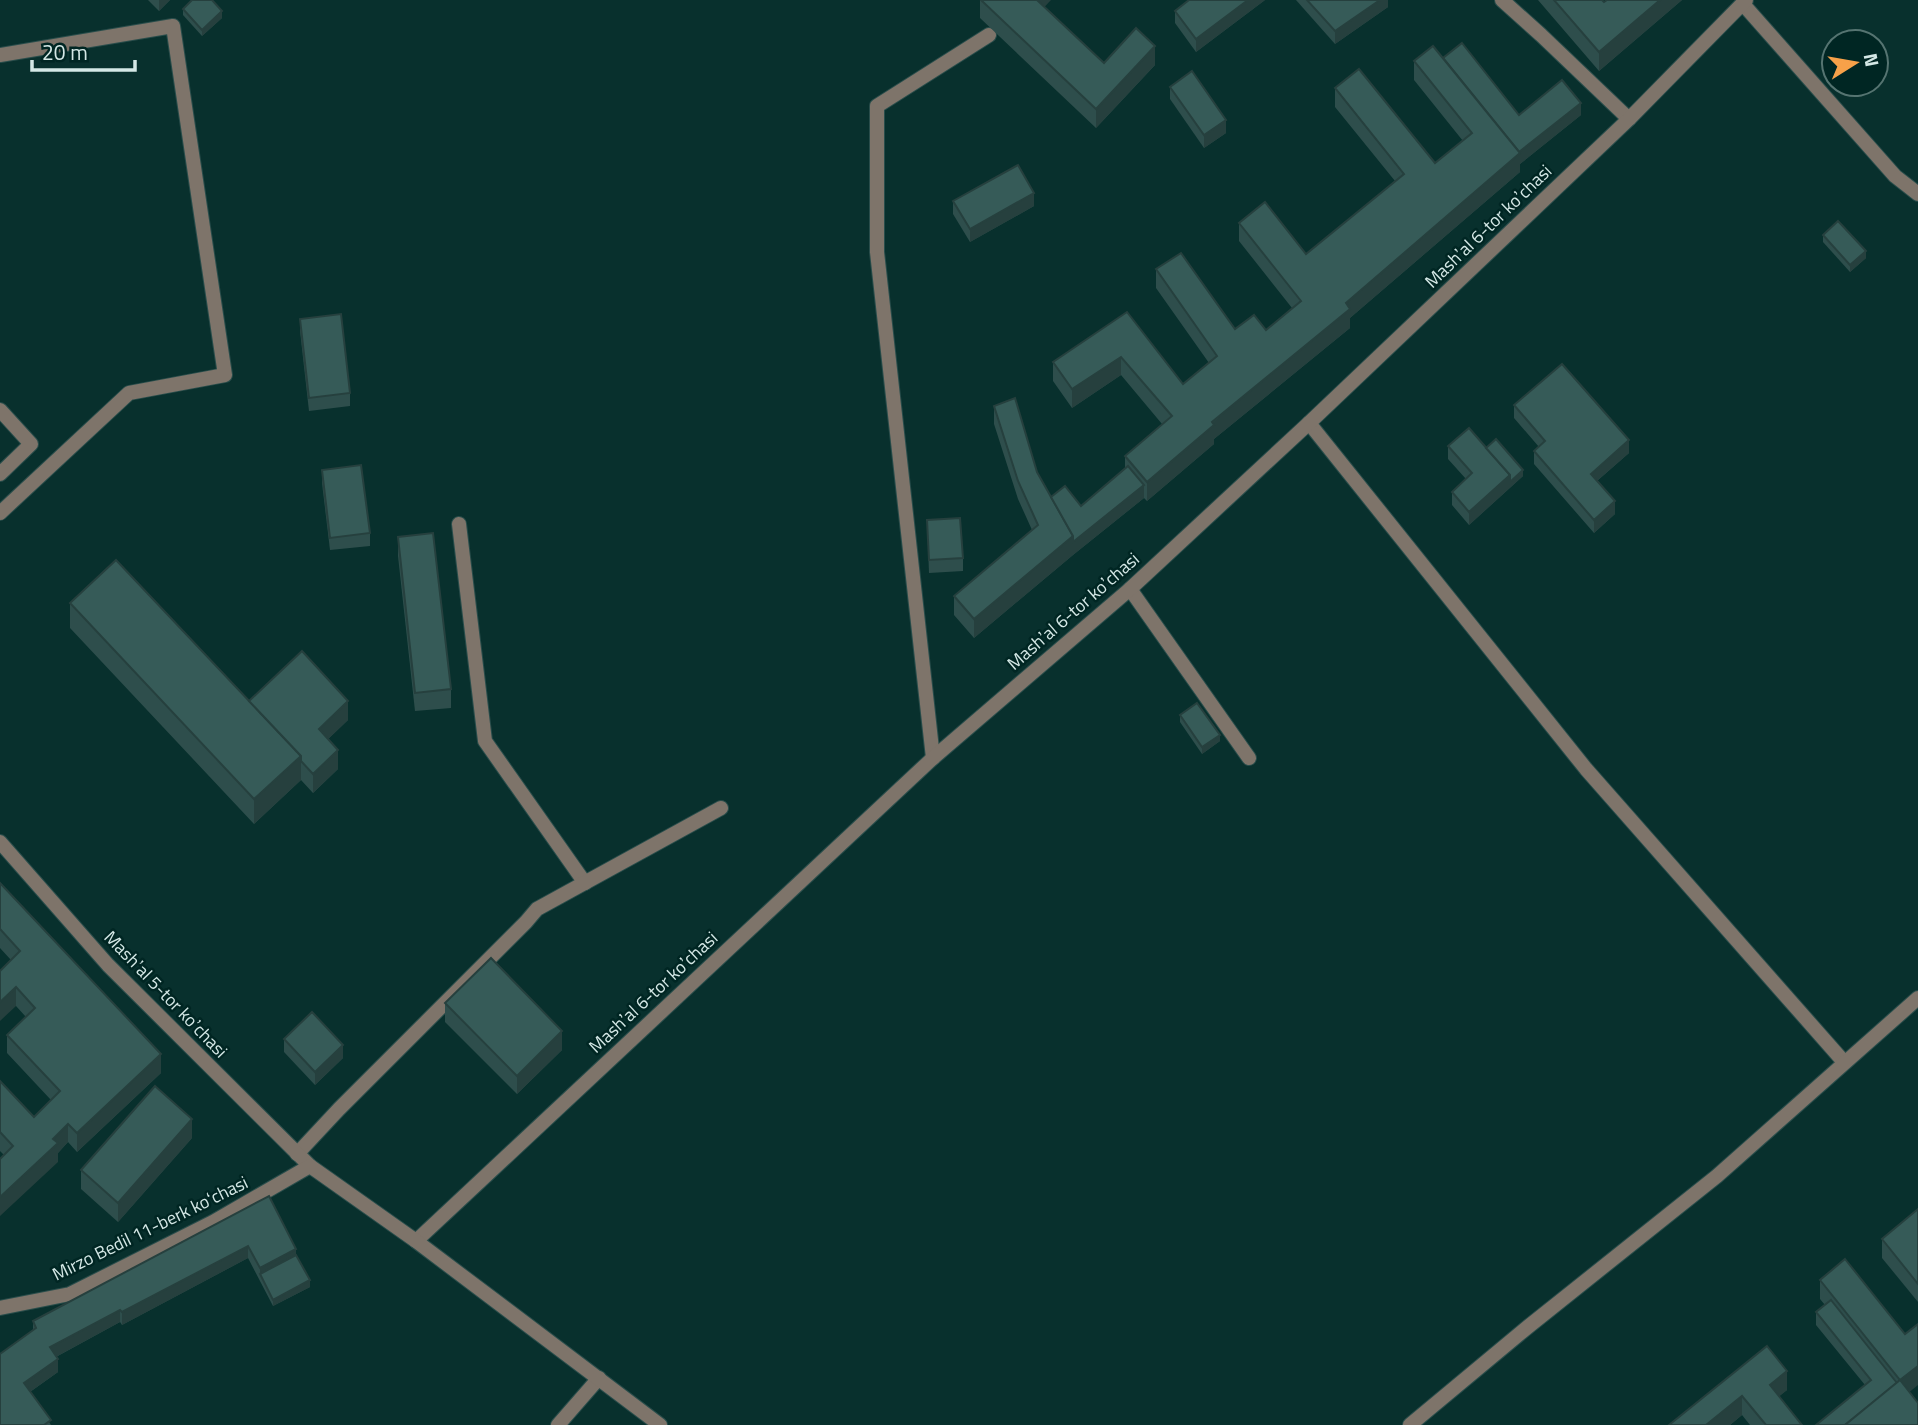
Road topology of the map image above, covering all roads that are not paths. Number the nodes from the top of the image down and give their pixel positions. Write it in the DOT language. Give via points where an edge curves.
graph roads {
  1 [pos="1502,0"];
  2 [pos="1744,2"];
  3 [pos="989,35"];
  4 [pos="0,55"];
  5 [pos="1629,120"];
  6 [pos="1918,194"];
  7 [pos="0,410"];
  8 [pos="1309,423"];
  9 [pos="0,474"];
  10 [pos="0,513"];
  11 [pos="459,524"];
  12 [pos="1130,589"];
  13 [pos="933,758"];
  14 [pos="1249,758"];
  15 [pos="721,808"];
  16 [pos="0,842"];
  17 [pos="585,883"];
  18 [pos="1918,998"];
  19 [pos="1844,1062"];
  20 [pos="298,1154"];
  21 [pos="310,1166"];
  22 [pos="415,1241"];
  23 [pos="0,1308"];
  24 [pos="599,1378"];
  25 [pos="558,1425"];
  26 [pos="660,1425"];
  27 [pos="1410,1425"];
  1 -- 5 [label="street"];
  2 -- 5 [label="street, Mashʼal 6-tor koʼchasi"];
  2 -- 6 [label="street" via="1895,176"];
  3 -- 13 [label="street" via="877,106 877,252"];
  4 -- 10 [label="street" via="173,26 225,374 128,393"];
  5 -- 8 [label="street, Mashʼal 6-tor koʼchasi"];
  7 -- 9 [label="street" via="32,444"];
  8 -- 12 [label="street, Mashʼal 6-tor koʼchasi"];
  8 -- 19 [label="street" via="1586,769"];
  11 -- 17 [label="street" via="485,741"];
  12 -- 13 [label="street, Mashʼal 6-tor koʼchasi"];
  12 -- 14 [label="street"];
  13 -- 22 [label="street, Mashʼal 6-tor koʼchasi"];
  15 -- 17 [label="street"];
  16 -- 20 [label="street, Mashʼal 5-tor koʼchasi" via="108,965"];
  17 -- 20 [label="street" via="537,909"];
  18 -- 19 [label="street"];
  19 -- 27 [label="street" via="1717,1176"];
  20 -- 21 [label="street, Mashʼal 5-tor koʼchasi"];
  21 -- 22 [label="street, Mashʼal 5-tor koʼchasi"];
  21 -- 23 [label="street, Mirzo Bedil 11-berk koʻchasi" via="213,1222 70,1293"];
  22 -- 24 [label="street, Mashʼal 5-tor koʼchasi"];
  24 -- 25 [label="street"];
  24 -- 26 [label="street, Mashʼal 5-tor koʼchasi"];
}
